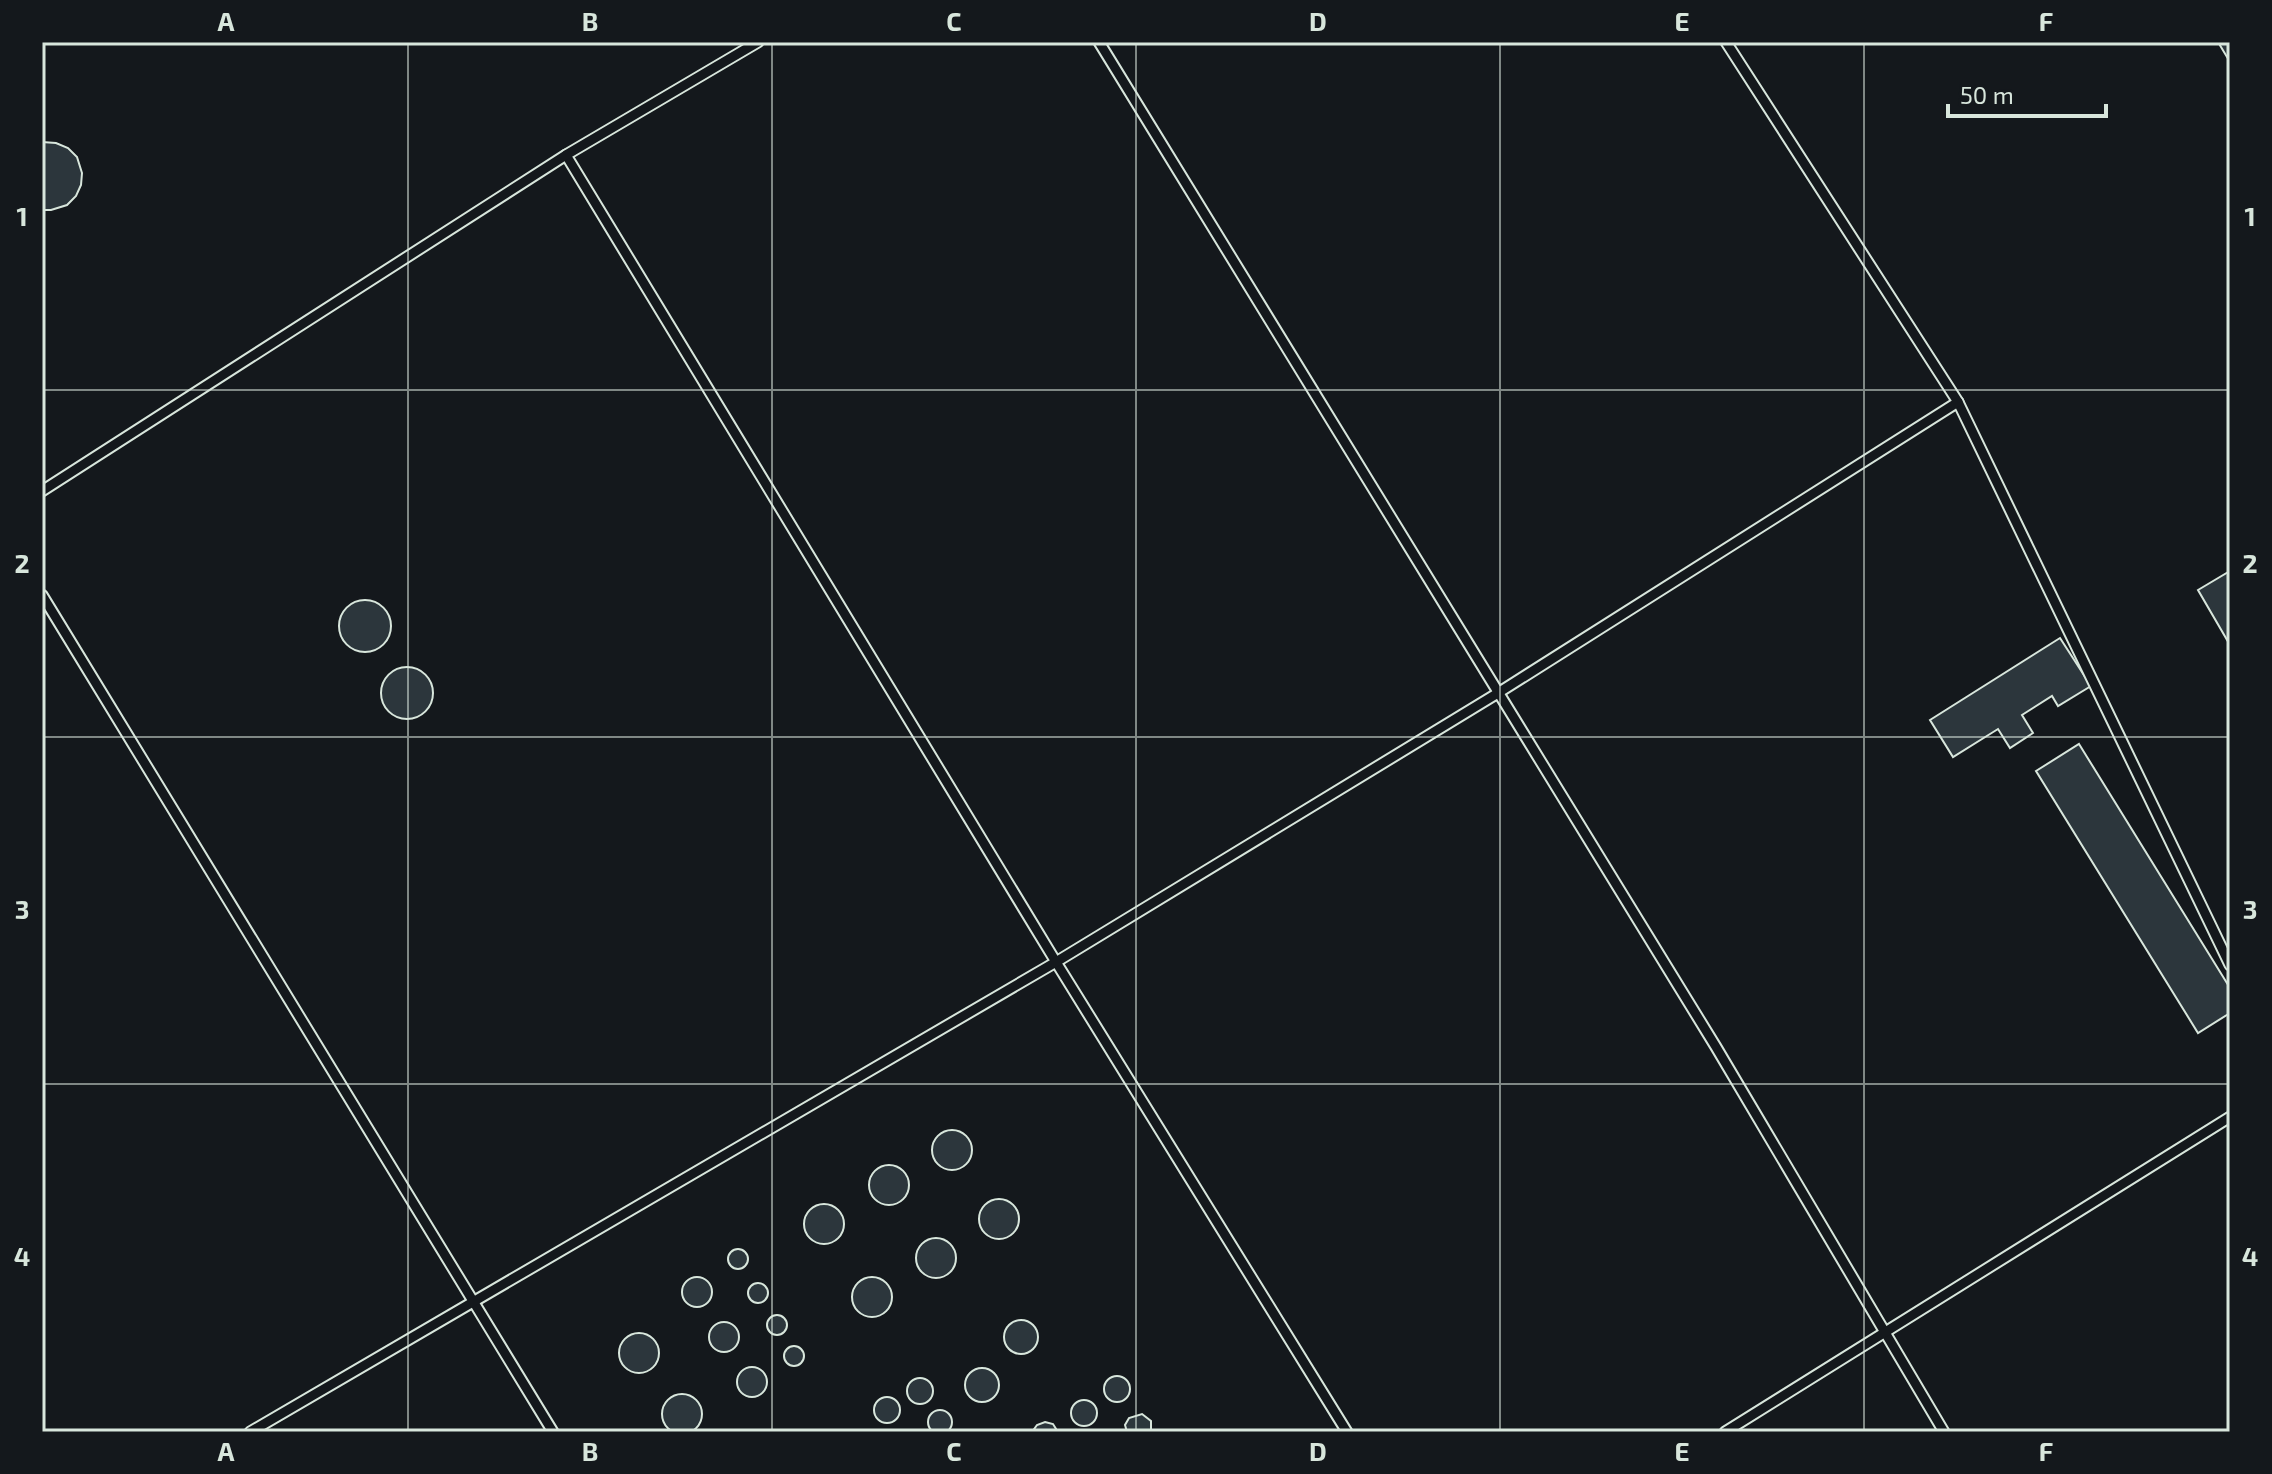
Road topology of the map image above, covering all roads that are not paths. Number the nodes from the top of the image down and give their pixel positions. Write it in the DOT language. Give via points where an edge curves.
graph roads {
  1 [pos="758,42"];
  2 [pos="1099,42"];
  3 [pos="1726,42"];
  4 [pos="566,155"];
  5 [pos="1958,402"];
  6 [pos="42,491"];
  7 [pos="42,595"];
  8 [pos="1498,693"];
  9 [pos="1056,962"];
  10 [pos="2230,965"];
  11 [pos="2230,1117"];
  12 [pos="473,1301"];
  13 [pos="1884,1332"];
  14 [pos="250,1432"];
  15 [pos="553,1432"];
  16 [pos="1347,1432"];
  17 [pos="1725,1432"];
  18 [pos="1944,1432"];
  1 -- 4 [label="lane"];
  2 -- 8 [label="lane"];
  3 -- 5 [label="lane"];
  4 -- 6 [label="lane"];
  4 -- 9 [label="lane"];
  5 -- 8 [label="lane"];
  5 -- 10 [label="lane"];
  7 -- 12 [label="lane"];
  8 -- 9 [label="lane"];
  8 -- 13 [label="lane"];
  9 -- 12 [label="lane"];
  9 -- 16 [label="lane"];
  11 -- 13 [label="lane"];
  12 -- 14 [label="lane"];
  12 -- 15 [label="lane"];
  13 -- 17 [label="lane"];
  13 -- 18 [label="lane"];
}
